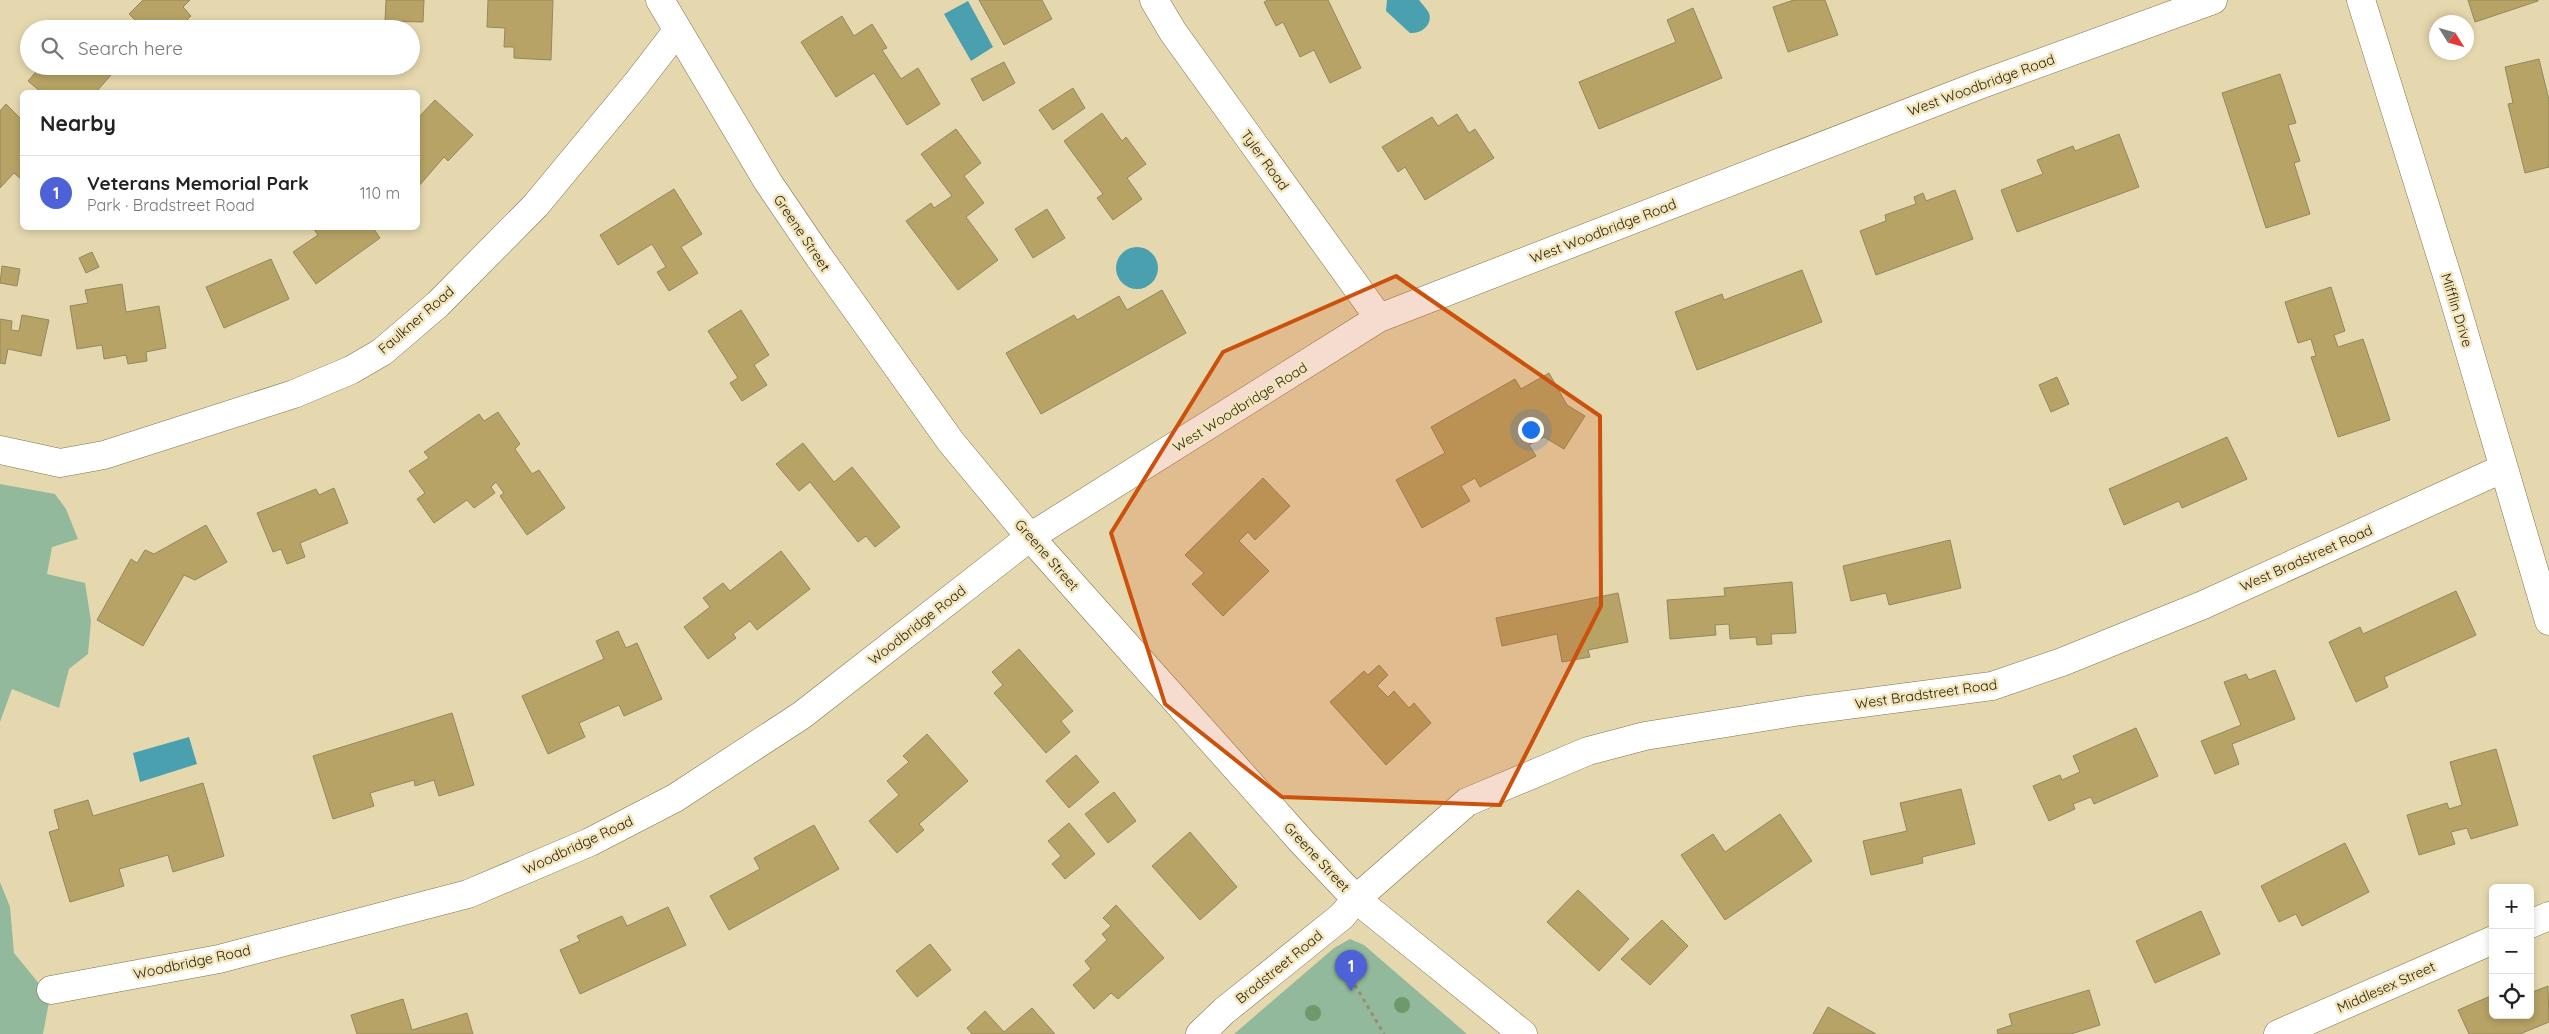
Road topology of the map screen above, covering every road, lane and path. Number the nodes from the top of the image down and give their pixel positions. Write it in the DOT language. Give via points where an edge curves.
graph roads {
  1 [pos="660,0"];
  2 [pos="1154,0"];
  3 [pos="2213,0"];
  4 [pos="2361,0"];
  5 [pos="677,31"];
  6 [pos="1379,318"];
  7 [pos="0,450"];
  8 [pos="2504,468"];
  9 [pos="1030,536"];
  10 [pos="2549,620"];
  11 [pos="1349,908"];
  12 [pos="2549,916"];
  13 [pos="2534,922"];
  14 [pos="2489,942"];
  15 [pos="51,990"];
  16 [pos="1200,1034"];
  17 [pos="1384,1034"];
  18 [pos="1523,1034"];
  19 [pos="2278,1034"];
  1 -- 5 [label="street, Greene Street"];
  2 -- 6 [label="street, Tyler Road" via="1173,32"];
  3 -- 6 [label="street, West Woodbridge Road" via="1982,84"];
  4 -- 8 [label="street, Mifflin Drive"];
  5 -- 7 [label="street, Faulkner Road" via="536,205 438,304 382,352 351,370 294,394 104,455 60,463"];
  5 -- 9 [label="street, Greene Street" via="818,258 951,442"];
  6 -- 9 [label="street, West Woodbridge Road"];
  8 -- 10 [label="street, Mifflin Drive"];
  8 -- 11 [label="street, West Bradstreet Road" via="2203,605 2062,662 1992,686 1645,736 1588,751 1467,802"];
  9 -- 11 [label="street, Greene Street" via="1303,843"];
  9 -- 15 [label="street, Woodbridge Road" via="802,715 675,798 590,842 468,894 219,959"];
  11 -- 16 [label="street, Bradstreet Road"];
  11 -- 17 [label="path" via="1352,980"];
  11 -- 18 [label="street, Greene Street"];
  12 -- 13 [label="street"];
  14 -- 19 [label="street, Middlesex Street"];
}
